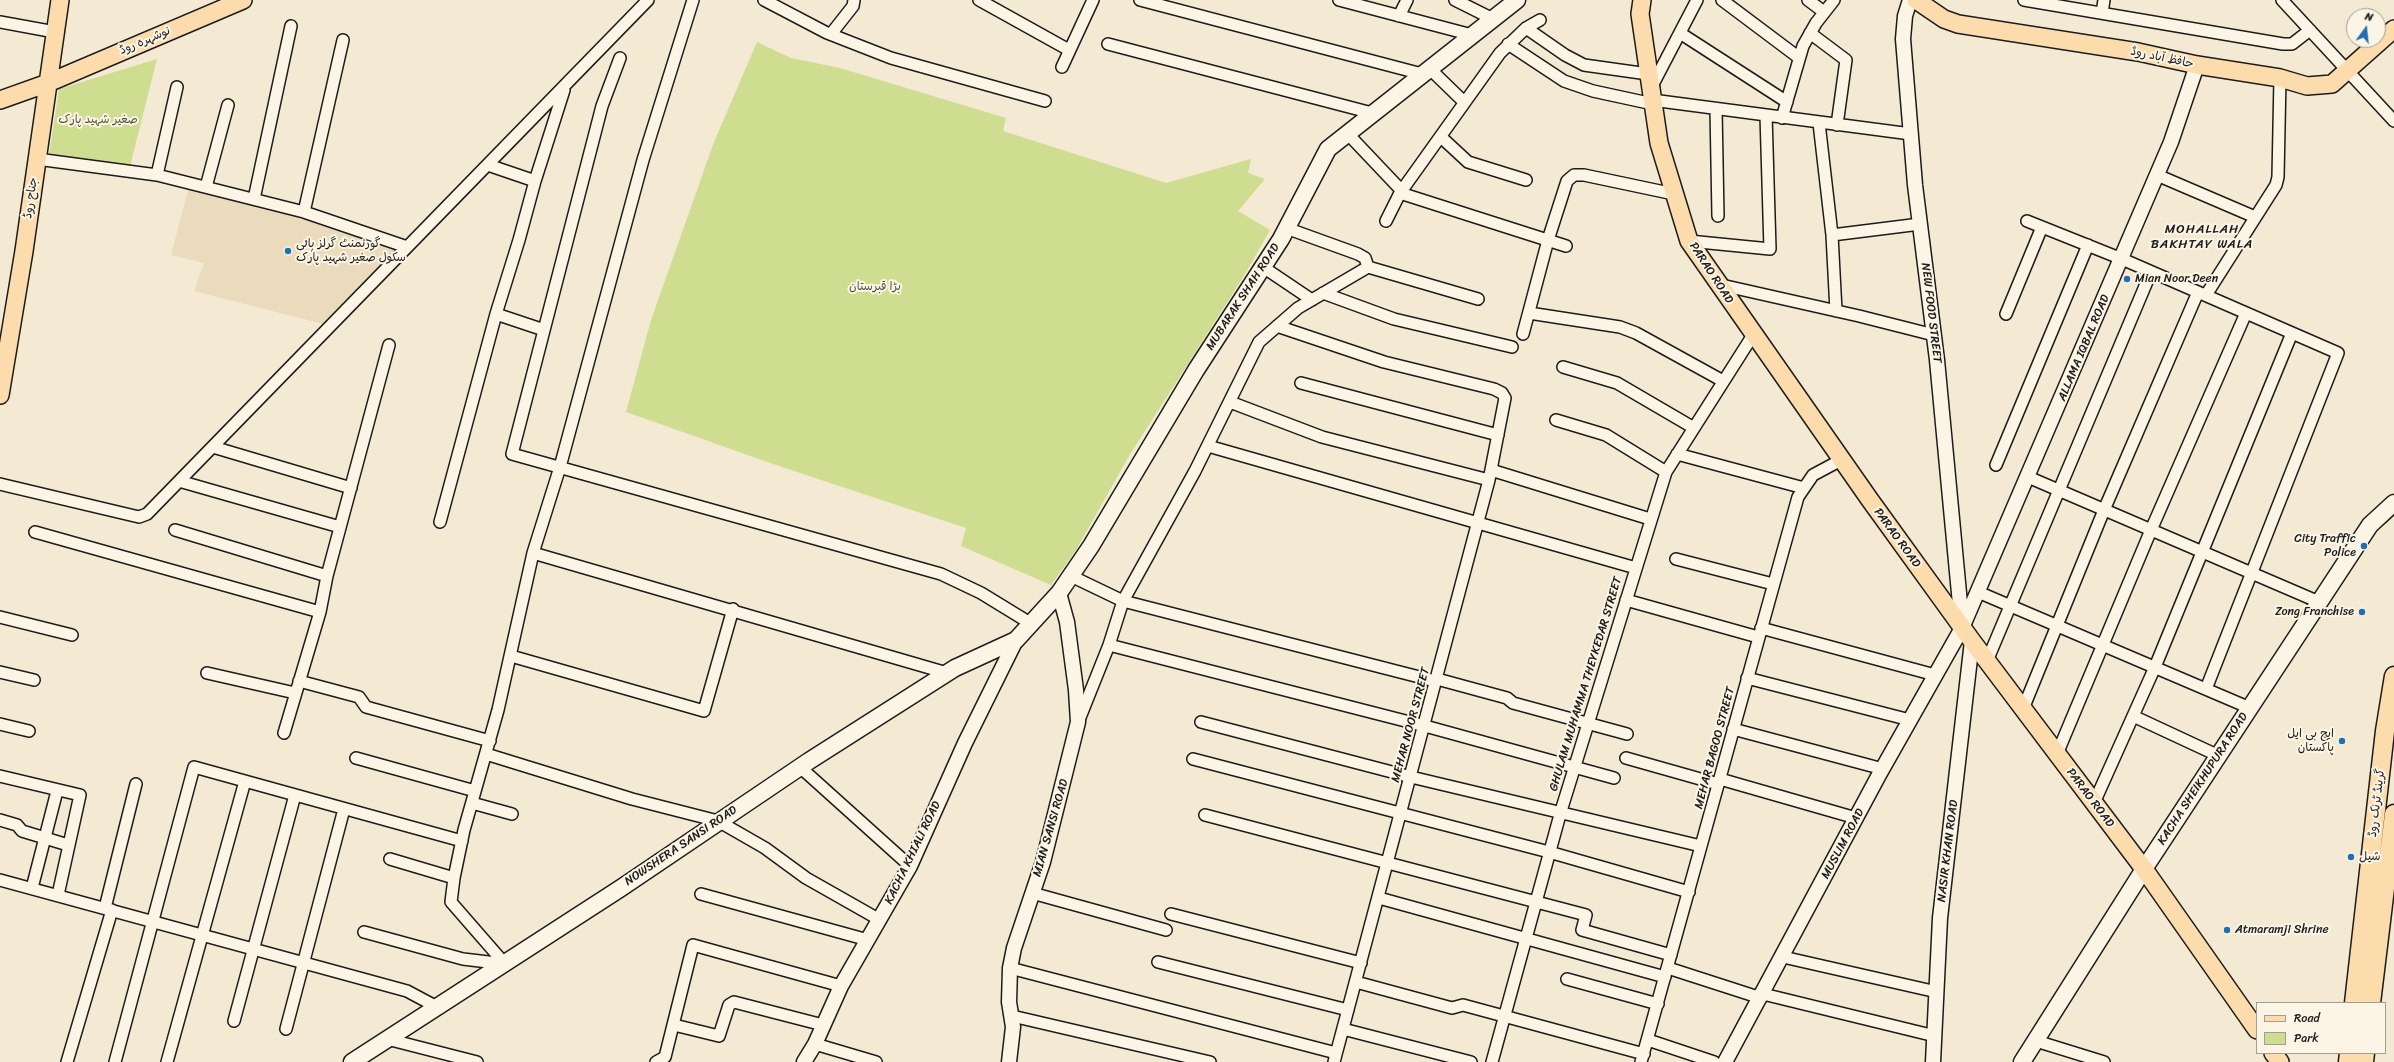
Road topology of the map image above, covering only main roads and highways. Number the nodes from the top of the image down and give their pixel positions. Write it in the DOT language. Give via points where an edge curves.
graph roads {
  1 [pos="60,0"];
  2 [pos="243,0"];
  3 [pos="1517,0"];
  4 [pos="1642,0"];
  5 [pos="1916,0"];
  6 [pos="2394,29"];
  7 [pos="48,83"];
  8 [pos="0,100"];
  9 [pos="0,112"];
  10 [pos="0,395"];
  11 [pos="2394,503"];
  12 [pos="1016,640"];
  13 [pos="2393,683"];
  14 [pos="2394,814"];
  15 [pos="2393,832"];
  16 [pos="2144,869"];
  17 [pos="2354,1002"];
  18 [pos="2371,1002"];
  19 [pos="2256,1029"];
  20 [pos="2274,1054"];
  21 [pos="352,1062"];
  22 [pos="2022,1062"];
  23 [pos="2280,1062"];
  1 -- 7 [label="main road, جناح روڈ"];
  2 -- 7 [label="main road, نوشہرہ روڈ"];
  3 -- 12 [label="main road, MUBARAK SHAH ROAD" via="1328,149 1263,267 1196,370 1095,540 1059,593"];
  4 -- 16 [label="main road, PARAO ROAD" via="1640,14 1658,143 1689,241 1841,460 1962,628"];
  5 -- 6 [label="main road, حافظ آباد روڈ" via="1944,19 1958,24 2138,52 2197,65 2280,78 2307,86 2332,84"];
  7 -- 8 [label="main road"];
  7 -- 9 [label="main road" via="24,101"];
  7 -- 10 [label="main road, جناح روڈ"];
  11 -- 16 [label="main road, KACHA SHEIKHUPURA ROAD" via="2370,525"];
  12 -- 21 [label="main road, NOWSHERA SANSI ROAD" via="948,673 800,767 505,964"];
  13 -- 17 [label="highway, گرینڈ ٹرنک روڈ"];
  14 -- 15 [label="highway, گرینڈ ٹرنک روڈ"];
  15 -- 18 [label="highway, گرینڈ ٹرنک روڈ"];
  16 -- 19 [label="main road, PARAO ROAD"];
  16 -- 22 [label="main road, KACHA SHEIKHUPURA ROAD"];
  20 -- 23 [label="main road"];
}
